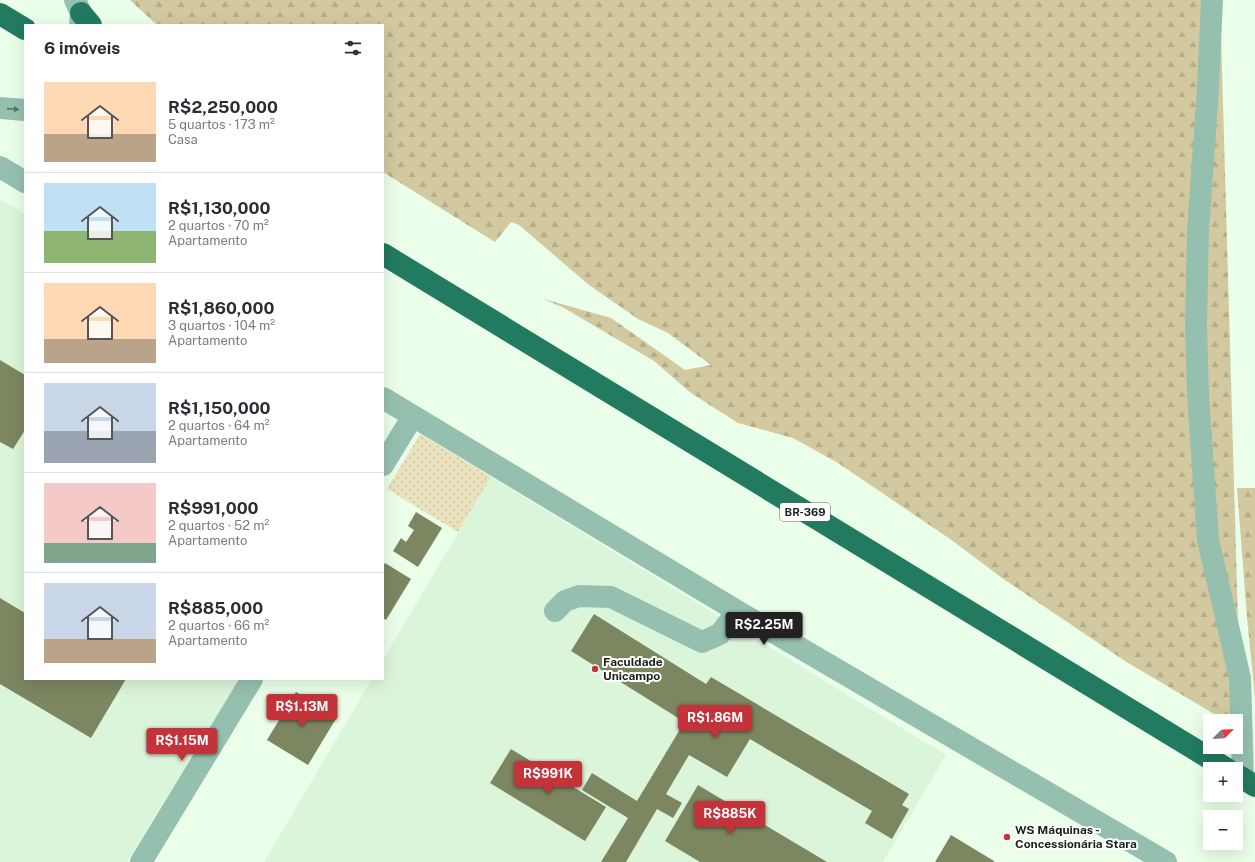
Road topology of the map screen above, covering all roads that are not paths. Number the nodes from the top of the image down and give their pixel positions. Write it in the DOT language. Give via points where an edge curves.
graph roads {
  1 [pos="1212,0"];
  2 [pos="0,14"];
  3 [pos="24,28"];
  4 [pos="0,108"];
  5 [pos="24,110"];
  6 [pos="0,167"];
  7 [pos="24,181"];
  8 [pos="384,255"];
  9 [pos="384,399"];
  10 [pos="413,416"];
  11 [pos="384,463"];
  12 [pos="737,610"];
  13 [pos="555,611"];
  14 [pos="251,680"];
  15 [pos="1215,762"];
  16 [pos="1240,762"];
  17 [pos="141,862"];
  18 [pos="1166,862"];
  1 -- 16 [label="street" via="1198,231 1198,395 1208,540 1240,678"];
  2 -- 3 [label="highway"];
  4 -- 5 [label="street, one-way"];
  6 -- 7 [label="street"];
  8 -- 15 [label="highway, BR-369"];
  9 -- 10 [label="street"];
  10 -- 11 [label="street"];
  10 -- 12 [label="street"];
  12 -- 13 [label="street" via="720,634 702,642 611,597 579,596 565,601"];
  12 -- 18 [label="street"];
  14 -- 17 [label="street"];
}
